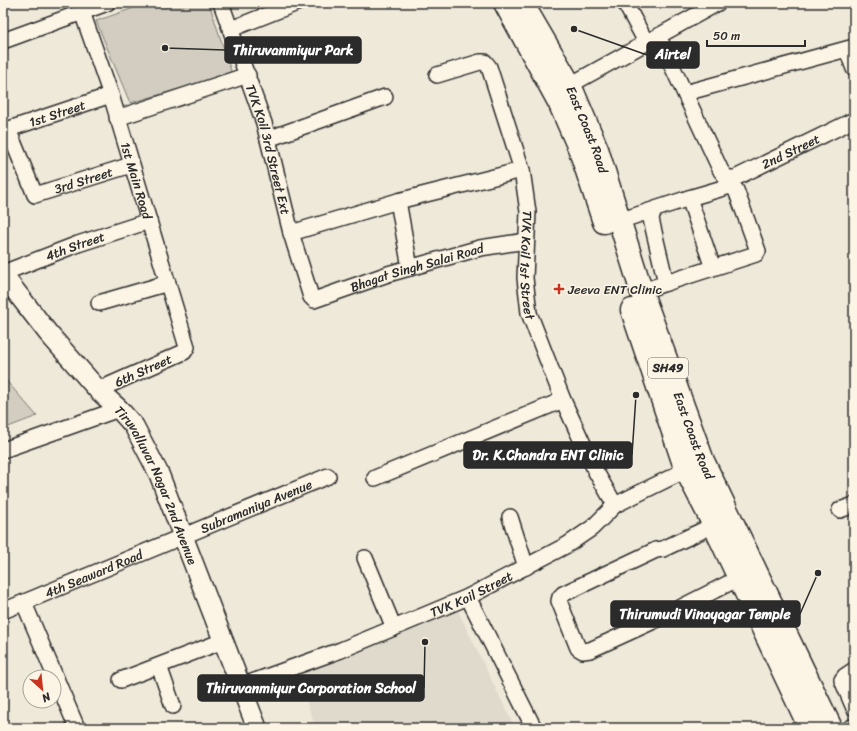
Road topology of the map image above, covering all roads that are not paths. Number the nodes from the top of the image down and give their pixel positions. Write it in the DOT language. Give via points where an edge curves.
graph roads {
  1 [pos="107,3"];
  2 [pos="222,3"];
  3 [pos="297,3"];
  4 [pos="505,3"];
  5 [pos="522,3"];
  6 [pos="624,3"];
  7 [pos="718,3"];
  8 [pos="82,12"];
  9 [pos="231,29"];
  10 [pos="652,39"];
  11 [pos="3,41"];
  12 [pos="850,49"];
  13 [pos="854,69"];
  14 [pos="248,75"];
  15 [pos="437,75"];
  16 [pos="570,85"];
  17 [pos="685,93"];
  18 [pos="111,95"];
  19 [pos="385,97"];
  20 [pos="117,118"];
  21 [pos="854,120"];
  22 [pos="5,130"];
  23 [pos="268,139"];
  24 [pos="131,165"];
  25 [pos="522,170"];
  26 [pos="689,198"];
  27 [pos="398,201"];
  28 [pos="653,211"];
  29 [pos="149,221"];
  30 [pos="619,221"];
  31 [pos="291,233"];
  32 [pos="526,241"];
  33 [pos="410,268"];
  34 [pos="713,268"];
  35 [pos="3,274"];
  36 [pos="168,283"];
  37 [pos="666,283"];
  38 [pos="642,291"];
  39 [pos="311,297"];
  40 [pos="98,303"];
  41 [pos="186,349"];
  42 [pos="98,390"];
  43 [pos="563,400"];
  44 [pos="119,409"];
  45 [pos="3,450"];
  46 [pos="694,466"];
  47 [pos="328,476"];
  48 [pos="376,478"];
  49 [pos="615,505"];
  50 [pos="510,517"];
  51 [pos="714,525"];
  52 [pos="183,535"];
  53 [pos="365,558"];
  54 [pos="526,567"];
  55 [pos="739,578"];
  56 [pos="468,597"];
  57 [pos="24,603"];
  58 [pos="3,611"];
  59 [pos="394,628"];
  60 [pos="223,641"];
  61 [pos="159,666"];
  62 [pos="854,670"];
  63 [pos="121,680"];
  64 [pos="241,686"];
  65 [pos="173,706"];
  66 [pos="854,708"];
  67 [pos="854,726"];
  68 [pos="77,728"];
  69 [pos="257,728"];
  70 [pos="534,728"];
  71 [pos="810,728"];
  72 [pos="831,728"];
  73 [pos="850,728"];
  1 -- 8 [label="street"];
  2 -- 9 [label="street, TVK Koil 3rd Street Ext"];
  3 -- 9 [label="street"];
  4 -- 46 [label="main road, East Coast Road / SH49" via="542,67 580,150"];
  5 -- 16 [label="main road, East Coast Road / SH49"];
  6 -- 10 [label="street"];
  7 -- 10 [label="street"];
  8 -- 11 [label="street"];
  8 -- 18 [label="street, 1st Main Road"];
  9 -- 14 [label="street, TVK Koil 3rd Street Ext"];
  10 -- 16 [label="street"];
  10 -- 17 [label="street"];
  12 -- 13 [label="street"];
  12 -- 17 [label="street"];
  14 -- 20 [label="street"];
  14 -- 23 [label="street, TVK Koil 3rd Street Ext"];
  15 -- 25 [label="street, TVK Koil 1st Street" via="485,62 489,67"];
  16 -- 30 [label="main road, East Coast Road / SH49" via="597,149"];
  17 -- 21 [label="street, 2nd Street" via="721,171 727,178 735,178"];
  18 -- 20 [label="street, 1st Main Road"];
  18 -- 22 [label="street, 1st Street"];
  19 -- 23 [label="street"];
  20 -- 24 [label="street, 1st Main Road"];
  22 -- 24 [label="street, 3rd Street" via="35,195"];
  23 -- 31 [label="street, TVK Koil 3rd Street Ext"];
  24 -- 29 [label="street, 1st Main Road"];
  25 -- 27 [label="street"];
  25 -- 32 [label="street, TVK Koil 1st Street" via="528,212"];
  26 -- 28 [label="street"];
  26 -- 34 [label="street"];
  26 -- 34 [label="street" via="730,186 736,190 758,248 756,254"];
  27 -- 31 [label="street"];
  27 -- 33 [label="street"];
  28 -- 30 [label="street"];
  28 -- 37 [label="street" via="651,219"];
  29 -- 35 [label="street, 4th Street" via="78,244"];
  29 -- 36 [label="street, 1st Main Road"];
  30 -- 38 [label="main road, East Coast Road / SH49"];
  31 -- 39 [label="street, TVK Koil 3rd Street Ext"];
  32 -- 33 [label="street, Bhagat Singh Salai Road" via="480,248"];
  32 -- 43 [label="street, TVK Koil 1st Street" via="525,278 529,313"];
  33 -- 39 [label="street, Bhagat Singh Salai Road" via="314,300"];
  34 -- 37 [label="street"];
  35 -- 42 [label="street, Tiruvalluvar Nagar 2nd Avenue" via="48,333"];
  36 -- 40 [label="street"];
  36 -- 41 [label="street, 1st Main Road"];
  37 -- 38 [label="street"];
  38 -- 46 [label="main road, East Coast Road / SH49"];
  41 -- 42 [label="street, 6th Street"];
  42 -- 44 [label="street, Tiruvalluvar Nagar 2nd Avenue"];
  43 -- 48 [label="street"];
  43 -- 49 [label="street, TVK Koil 1st Street" via="596,472"];
  44 -- 45 [label="street"];
  44 -- 52 [label="street, Tiruvalluvar Nagar 2nd Avenue" via="134,426 159,474"];
  46 -- 49 [label="street, TVK Koil Street"];
  46 -- 51 [label="main road, East Coast Road / SH49"];
  46 -- 72 [label="main road, East Coast Road / SH49"];
  47 -- 52 [label="street, Subramaniya Avenue"];
  49 -- 54 [label="street, TVK Koil Street" via="592,528"];
  50 -- 54 [label="street"];
  51 -- 55 [label="main road, East Coast Road / SH49"];
  51 -- 55 [label="street" via="563,594 559,601 578,648 583,651 590,650"];
  52 -- 57 [label="street, 4th Seaward Road"];
  52 -- 60 [label="street, Tiruvalluvar Nagar 2nd Avenue"];
  53 -- 59 [label="street"];
  54 -- 56 [label="street, TVK Koil Street"];
  55 -- 71 [label="main road, East Coast Road / SH49"];
  56 -- 59 [label="street, TVK Koil Street"];
  56 -- 70 [label="street"];
  57 -- 58 [label="street, 4th Seaward Road"];
  57 -- 68 [label="street"];
  59 -- 64 [label="street, TVK Koil Street" via="342,650"];
  60 -- 61 [label="street"];
  60 -- 64 [label="street, Tiruvalluvar Nagar 2nd Avenue"];
  61 -- 63 [label="street"];
  61 -- 65 [label="street"];
  62 -- 66 [label="street" via="842,680"];
  64 -- 69 [label="street, Tiruvalluvar Nagar 2nd Avenue"];
  67 -- 73 [label="street"];
}
